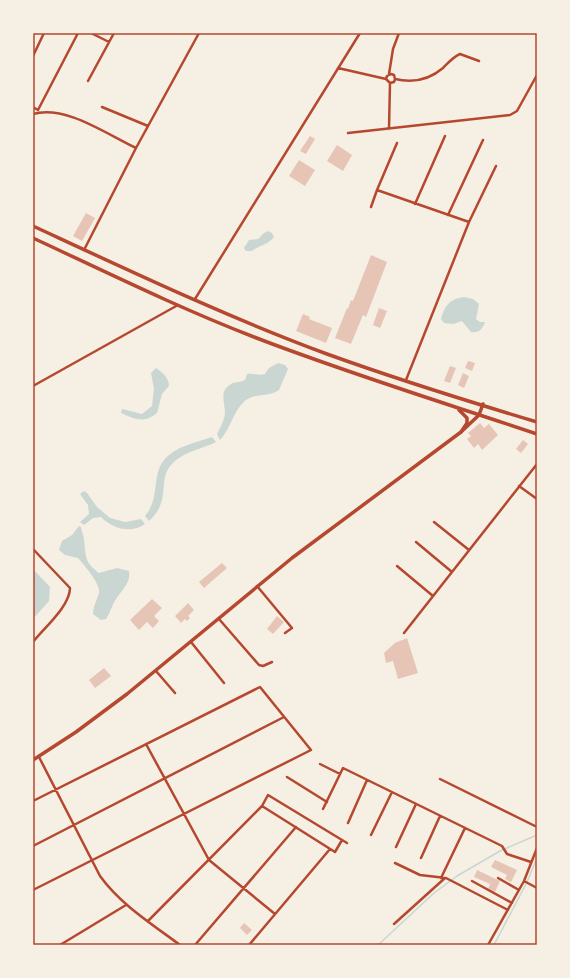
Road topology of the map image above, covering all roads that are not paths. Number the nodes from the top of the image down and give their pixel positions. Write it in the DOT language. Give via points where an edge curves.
graph roads {
  1 [pos="44,33"];
  2 [pos="78,33"];
  3 [pos="91,33"];
  4 [pos="114,33"];
  5 [pos="199,33"];
  6 [pos="360,33"];
  7 [pos="399,33"];
  8 [pos="109,42"];
  9 [pos="33,56"];
  10 [pos="479,60"];
  11 [pos="338,68"];
  12 [pos="389,74"];
  13 [pos="537,74"];
  14 [pos="386,79"];
  15 [pos="395,79"];
  16 [pos="88,81"];
  17 [pos="390,83"];
  18 [pos="33,107"];
  19 [pos="102,107"];
  20 [pos="33,114"];
  21 [pos="148,126"];
  22 [pos="389,129"];
  23 [pos="348,133"];
  24 [pos="445,136"];
  25 [pos="483,140"];
  26 [pos="397,143"];
  27 [pos="136,148"];
  28 [pos="496,166"];
  29 [pos="377,190"];
  30 [pos="415,204"];
  31 [pos="371,207"];
  32 [pos="448,215"];
  33 [pos="469,222"];
  34 [pos="33,226"];
  35 [pos="33,238"];
  36 [pos="84,250"];
  37 [pos="195,299"];
  38 [pos="179,305"];
  39 [pos="366,368"];
  40 [pos="363,377"];
  41 [pos="406,380"];
  42 [pos="33,386"];
  43 [pos="482,404"];
  44 [pos="455,408"];
  45 [pos="479,415"];
  46 [pos="537,422"];
  47 [pos="462,432"];
  48 [pos="537,434"];
  49 [pos="537,464"];
  50 [pos="519,486"];
  51 [pos="537,499"];
  52 [pos="434,522"];
  53 [pos="416,542"];
  54 [pos="33,549"];
  55 [pos="469,550"];
  56 [pos="398,566"];
  57 [pos="452,572"];
  58 [pos="257,586"];
  59 [pos="433,596"];
  60 [pos="219,619"];
  61 [pos="286,633"];
  62 [pos="404,633"];
  63 [pos="33,642"];
  64 [pos="191,642"];
  65 [pos="272,662"];
  66 [pos="156,671"];
  67 [pos="224,683"];
  68 [pos="175,693"];
  69 [pos="284,716"];
  70 [pos="146,744"];
  71 [pos="39,757"];
  72 [pos="33,760"];
  73 [pos="320,764"];
  74 [pos="340,774"];
  75 [pos="287,777"];
  76 [pos="165,779"];
  77 [pos="440,779"];
  78 [pos="367,780"];
  79 [pos="56,789"];
  80 [pos="392,792"];
  81 [pos="33,801"];
  82 [pos="327,802"];
  83 [pos="416,804"];
  84 [pos="262,806"];
  85 [pos="323,809"];
  86 [pos="184,814"];
  87 [pos="440,816"];
  88 [pos="348,823"];
  89 [pos="75,825"];
  90 [pos="537,827"];
  91 [pos="296,828"];
  92 [pos="465,828"];
  93 [pos="371,835"];
  94 [pos="342,840"];
  95 [pos="347,843"];
  96 [pos="33,846"];
  97 [pos="396,847"];
  98 [pos="537,848"];
  99 [pos="330,849"];
  100 [pos="421,858"];
  101 [pos="209,860"];
  102 [pos="92,861"];
  103 [pos="531,862"];
  104 [pos="395,864"];
  105 [pos="441,878"];
  106 [pos="446,878"];
  107 [pos="498,878"];
  108 [pos="472,881"];
  109 [pos="524,881"];
  110 [pos="244,888"];
  111 [pos="537,888"];
  112 [pos="33,890"];
  113 [pos="519,890"];
  114 [pos="512,903"];
  115 [pos="126,905"];
  116 [pos="508,910"];
  117 [pos="275,914"];
  118 [pos="148,921"];
  119 [pos="394,924"];
  120 [pos="60,945"];
  121 [pos="180,945"];
  122 [pos="195,945"];
  123 [pos="249,945"];
  124 [pos="488,945"];
  1 -- 9 [label="street"];
  2 -- 18 [label="street" via="38,110"];
  3 -- 8 [label="street"];
  4 -- 8 [label="street"];
  5 -- 21 [label="street"];
  6 -- 11 [label="street"];
  7 -- 12 [label="street" via="392,49"];
  8 -- 16 [label="street"];
  10 -- 15 [label="street" via="460,54 428,77 408,82"];
  11 -- 14 [label="street"];
  11 -- 37 [label="street"];
  12 -- 14 [label="street"];
  12 -- 15 [label="street" via="394,75"];
  13 -- 22 [label="street" via="517,111 510,115"];
  14 -- 17 [label="street"];
  15 -- 17 [label="street"];
  17 -- 22 [label="street"];
  19 -- 21 [label="street"];
  20 -- 27 [label="street" via="48,111 68,115"];
  21 -- 27 [label="street"];
  22 -- 23 [label="street"];
  24 -- 30 [label="street"];
  25 -- 32 [label="street"];
  26 -- 29 [label="street"];
  27 -- 36 [label="street"];
  28 -- 33 [label="street"];
  29 -- 30 [label="street"];
  29 -- 31 [label="street"];
  30 -- 32 [label="street"];
  32 -- 33 [label="street"];
  33 -- 41 [label="street"];
  34 -- 36 [label="main road"];
  35 -- 38 [label="main road"];
  36 -- 37 [label="main road"];
  37 -- 39 [label="main road"];
  38 -- 40 [label="main road"];
  38 -- 42 [label="street"];
  39 -- 40 [label="main road"];
  39 -- 41 [label="main road"];
  40 -- 44 [label="main road"];
  41 -- 43 [label="main road"];
  43 -- 45 [label="main road"];
  43 -- 46 [label="main road"];
  44 -- 45 [label="main road"];
  44 -- 47 [label="main road" via="467,418"];
  45 -- 47 [label="main road"];
  45 -- 48 [label="main road"];
  47 -- 58 [label="main road"];
  49 -- 50 [label="street"];
  50 -- 51 [label="street"];
  50 -- 55 [label="street"];
  52 -- 55 [label="street"];
  53 -- 57 [label="street"];
  54 -- 63 [label="street" via="70,588 70,596"];
  55 -- 57 [label="street"];
  56 -- 59 [label="street"];
  57 -- 59 [label="street"];
  58 -- 60 [label="main road"];
  58 -- 61 [label="street" via="292,628"];
  59 -- 62 [label="street"];
  60 -- 64 [label="main road"];
  60 -- 65 [label="street" via="259,665"];
  64 -- 66 [label="main road"];
  64 -- 67 [label="street"];
  66 -- 68 [label="street"];
  66 -- 71 [label="main road"];
  69 -- 70 [label="street" via="260,687"];
  69 -- 76 [label="street"];
  69 -- 86 [label="street" via="311,750"];
  70 -- 76 [label="street"];
  70 -- 79 [label="street"];
  71 -- 72 [label="main road"];
  71 -- 79 [label="street"];
  73 -- 74 [label="street"];
  74 -- 78 [label="street" via="343,768"];
  74 -- 82 [label="street"];
  75 -- 82 [label="street"];
  76 -- 86 [label="street"];
  76 -- 89 [label="street"];
  77 -- 90 [label="street"];
  78 -- 80 [label="street"];
  78 -- 88 [label="street"];
  79 -- 81 [label="street"];
  79 -- 89 [label="street"];
  80 -- 83 [label="street"];
  80 -- 93 [label="street"];
  82 -- 85 [label="street"];
  83 -- 87 [label="street"];
  83 -- 97 [label="street"];
  84 -- 91 [label="street"];
  84 -- 94 [label="street" via="266,796 271,795"];
  84 -- 101 [label="street"];
  86 -- 101 [label="street"];
  86 -- 102 [label="street"];
  87 -- 92 [label="street"];
  87 -- 100 [label="street"];
  89 -- 96 [label="street"];
  89 -- 102 [label="street"];
  91 -- 99 [label="street"];
  91 -- 110 [label="street"];
  92 -- 103 [label="street" via="502,846 507,854"];
  92 -- 105 [label="street"];
  94 -- 95 [label="street"];
  94 -- 99 [label="street" via="335,852"];
  98 -- 103 [label="street"];
  99 -- 117 [label="street"];
  101 -- 110 [label="street"];
  101 -- 118 [label="street"];
  102 -- 112 [label="street"];
  102 -- 115 [label="street" via="104,881"];
  103 -- 109 [label="street"];
  104 -- 105 [label="street" via="420,874"];
  105 -- 106 [label="street"];
  106 -- 116 [label="street"];
  106 -- 119 [label="street"];
  107 -- 113 [label="street"];
  108 -- 114 [label="street"];
  109 -- 111 [label="street"];
  109 -- 113 [label="street"];
  110 -- 117 [label="street"];
  110 -- 122 [label="street"];
  113 -- 114 [label="street"];
  114 -- 116 [label="street"];
  115 -- 118 [label="street"];
  115 -- 120 [label="street"];
  116 -- 124 [label="street"];
  117 -- 123 [label="street"];
  118 -- 121 [label="street"];
}
